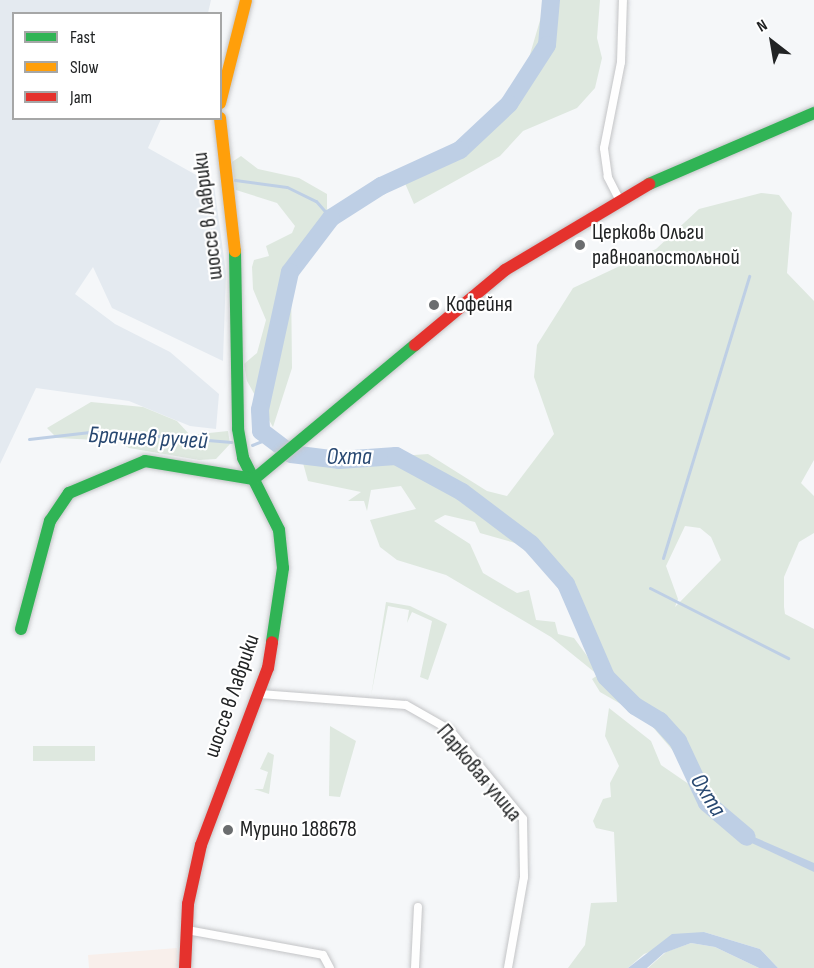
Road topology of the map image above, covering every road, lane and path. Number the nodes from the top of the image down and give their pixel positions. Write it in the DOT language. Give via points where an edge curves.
graph roads {
  1 [pos="246,0"];
  2 [pos="623,0"];
  3 [pos="222,95"];
  4 [pos="814,113"];
  5 [pos="220,120"];
  6 [pos="619,199"];
  7 [pos="254,479"];
  8 [pos="21,629"];
  9 [pos="260,694"];
  10 [pos="418,907"];
  11 [pos="187,930"];
  12 [pos="185,968"];
  13 [pos="330,968"];
  14 [pos="415,968"];
  15 [pos="508,968"];
  1 -- 3 [label="street"];
  2 -- 6 [label="street" via="621,62 604,148 606,171"];
  4 -- 6 [label="street" via="737,142"];
  5 -- 7 [label="street, шоссе в Лаврики" via="238,274 238,429 242,453"];
  6 -- 7 [label="street" via="505,270 271,469"];
  7 -- 8 [label="street" via="145,461 69,493 50,521"];
  7 -- 9 [label="street, шоссе в Лаврики" via="279,530 283,568 275,637"];
  9 -- 11 [label="street, шоссе в Лаврики" via="201,844"];
  9 -- 15 [label="street, Парковая улица" via="406,705 450,730 523,819 524,877"];
  10 -- 14 [label="street"];
  11 -- 12 [label="street, шоссе в Лаврики"];
  11 -- 13 [label="street" via="323,955"];
}
